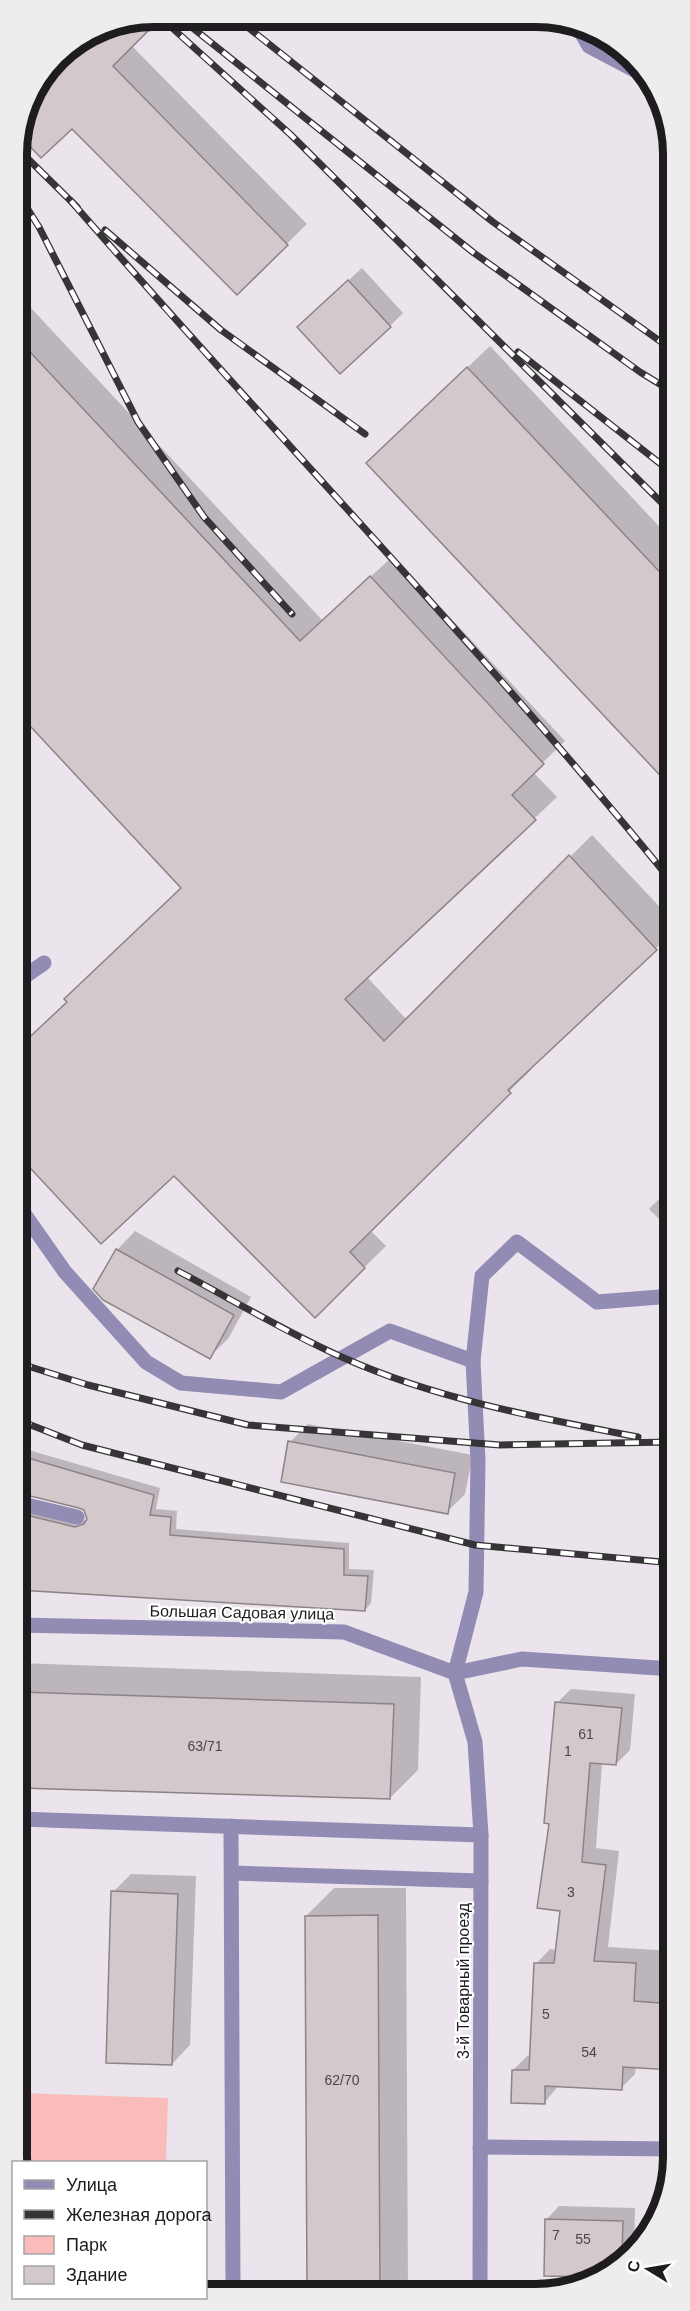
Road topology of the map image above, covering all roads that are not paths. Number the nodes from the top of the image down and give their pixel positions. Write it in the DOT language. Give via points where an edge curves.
graph roads {
  1 [pos="584,37"];
  2 [pos="628,67"];
  3 [pos="44,963"];
  4 [pos="27,975"];
  5 [pos="27,1218"];
  6 [pos="663,1297"];
  7 [pos="473,1361"];
  8 [pos="27,1505"];
  9 [pos="77,1517"];
  10 [pos="27,1625"];
  11 [pos="663,1667"];
  12 [pos="455,1672"];
  13 [pos="27,1819"];
  14 [pos="231,1826"];
  15 [pos="481,1835"];
  16 [pos="232,1873"];
  17 [pos="481,1881"];
  18 [pos="480,2147"];
  19 [pos="663,2149"];
  20 [pos="233,2284"];
  21 [pos="480,2284"];
  1 -- 2 [label="street" via="589,46"];
  3 -- 4 [label="street"];
  5 -- 7 [label="street" via="65,1272 146,1362 181,1383 280,1392 390,1331"];
  6 -- 7 [label="street" via="597,1302 517,1242 482,1276"];
  7 -- 12 [label="street" via="478,1461 476,1592"];
  8 -- 9 [label="street"];
  10 -- 12 [label="street, Большая Садовая улица" via="344,1632"];
  11 -- 12 [label="street" via="522,1659"];
  12 -- 15 [label="street, 3-й Товарный проезд" via="476,1742"];
  13 -- 14 [label="street"];
  14 -- 15 [label="street"];
  14 -- 16 [label="street"];
  15 -- 17 [label="street, 3-й Товарный проезд"];
  16 -- 17 [label="street"];
  16 -- 20 [label="street"];
  17 -- 18 [label="street, 3-й Товарный проезд"];
  18 -- 19 [label="street"];
  18 -- 21 [label="street, 3-й Товарный проезд"];
}
